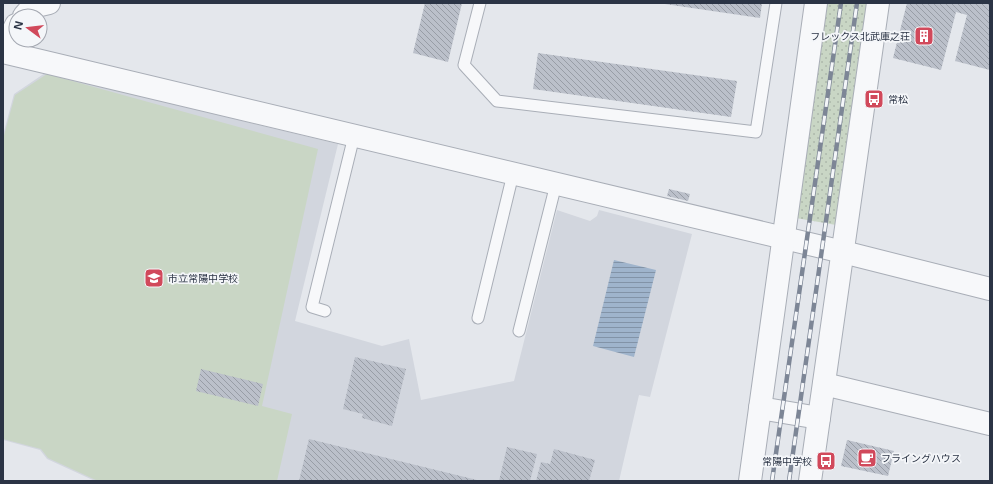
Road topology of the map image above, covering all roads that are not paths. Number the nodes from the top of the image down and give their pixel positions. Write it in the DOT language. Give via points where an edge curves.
graph roads {
  1 [pos="49,3"];
  2 [pos="480,3"];
  3 [pos="776,3"];
  4 [pos="816,3"];
  5 [pos="878,3"];
  6 [pos="31,8"];
  7 [pos="8,42"];
  8 [pos="3,52"];
  9 [pos="354,136"];
  10 [pos="513,174"];
  11 [pos="556,184"];
  12 [pos="784,238"];
  13 [pos="843,252"];
  14 [pos="990,289"];
  15 [pos="325,311"];
  16 [pos="478,318"];
  17 [pos="519,331"];
  18 [pos="824,384"];
  19 [pos="760,408"];
  20 [pos="819,418"];
  21 [pos="990,424"];
  22 [pos="750,481"];
  23 [pos="810,481"];
  1 -- 6 [label="street"];
  2 -- 3 [label="lane" via="464,65 497,101 756,132"];
  4 -- 12 [label="street"];
  5 -- 13 [label="street"];
  7 -- 8 [label="street"];
  8 -- 9 [label="street"];
  9 -- 10 [label="street"];
  9 -- 15 [label="lane" via="312,307"];
  10 -- 11 [label="street"];
  10 -- 16 [label="lane"];
  11 -- 12 [label="street"];
  11 -- 17 [label="lane"];
  12 -- 13 [label="street"];
  12 -- 19 [label="street"];
  13 -- 14 [label="street"];
  13 -- 18 [label="street"];
  18 -- 20 [label="street"];
  18 -- 21 [label="street"];
  19 -- 20 [label="street"];
  19 -- 22 [label="street"];
  20 -- 23 [label="street"];
}
